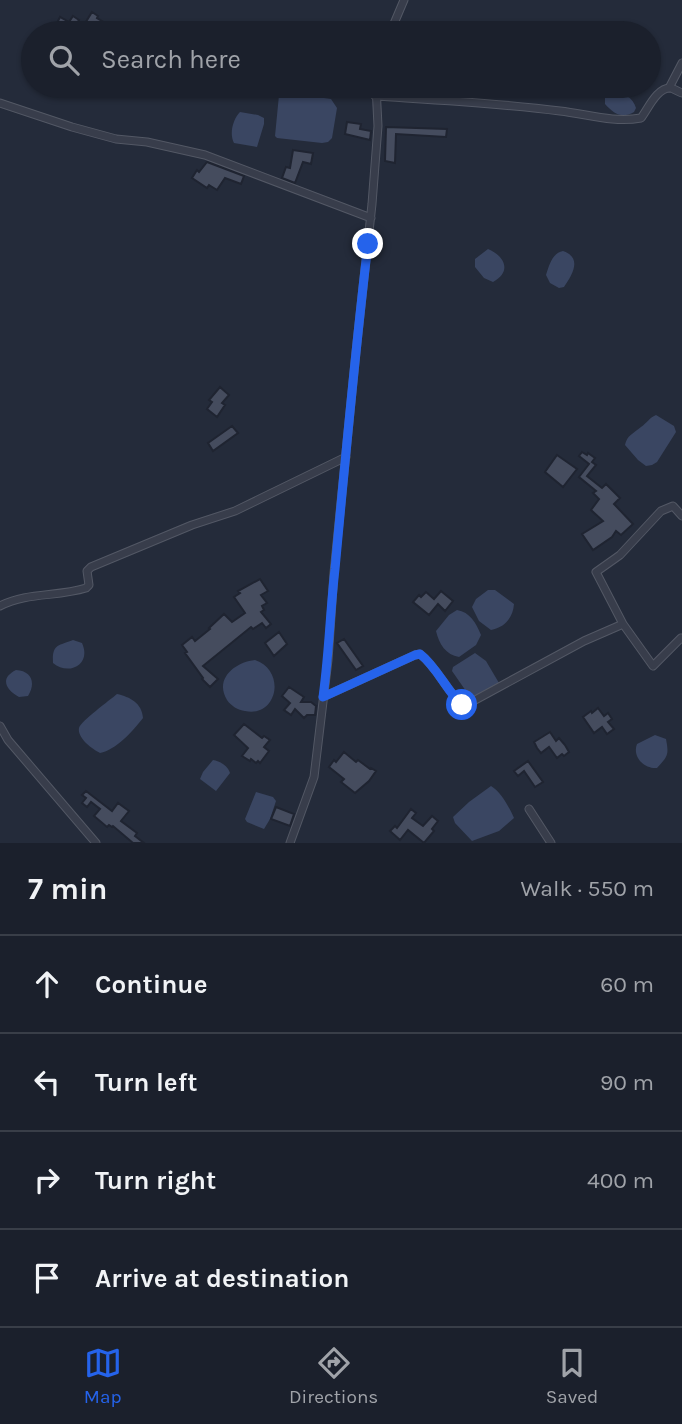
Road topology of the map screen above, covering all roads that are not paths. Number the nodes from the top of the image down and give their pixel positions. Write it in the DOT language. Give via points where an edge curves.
graph roads {
  1 [pos="404,0"];
  2 [pos="395,21"];
  3 [pos="682,63"];
  4 [pos="669,88"];
  5 [pos="661,92"];
  6 [pos="682,93"];
  7 [pos="375,98"];
  8 [pos="400,98"];
  9 [pos="655,98"];
  10 [pos="0,103"];
  11 [pos="371,218"];
  12 [pos="345,457"];
  13 [pos="682,516"];
  14 [pos="0,606"];
  15 [pos="623,624"];
  16 [pos="682,639"];
  17 [pos="323,697"];
  18 [pos="0,726"];
  19 [pos="529,808"];
  20 [pos="96,843"];
  21 [pos="290,843"];
  22 [pos="551,843"];
  1 -- 2 [label="street"];
  3 -- 4 [label="street"];
  4 -- 5 [label="street"];
  4 -- 6 [label="street"];
  7 -- 11 [label="street" via="378,126"];
  8 -- 9 [label="street" via="633,119 641,118"];
  10 -- 11 [label="street" via="117,139 205,155"];
  11 -- 12 [label="street"];
  12 -- 14 [label="street" via="235,511 91,567 86,588 23,597"];
  12 -- 17 [label="street"];
  13 -- 15 [label="street" via="673,506 662,511 620,555 596,572"];
  15 -- 16 [label="street" via="653,666"];
  15 -- 17 [label="street" via="466,705 453,696 420,654"];
  17 -- 21 [label="street" via="314,777"];
  18 -- 20 [label="street"];
  19 -- 22 [label="street"];
}
